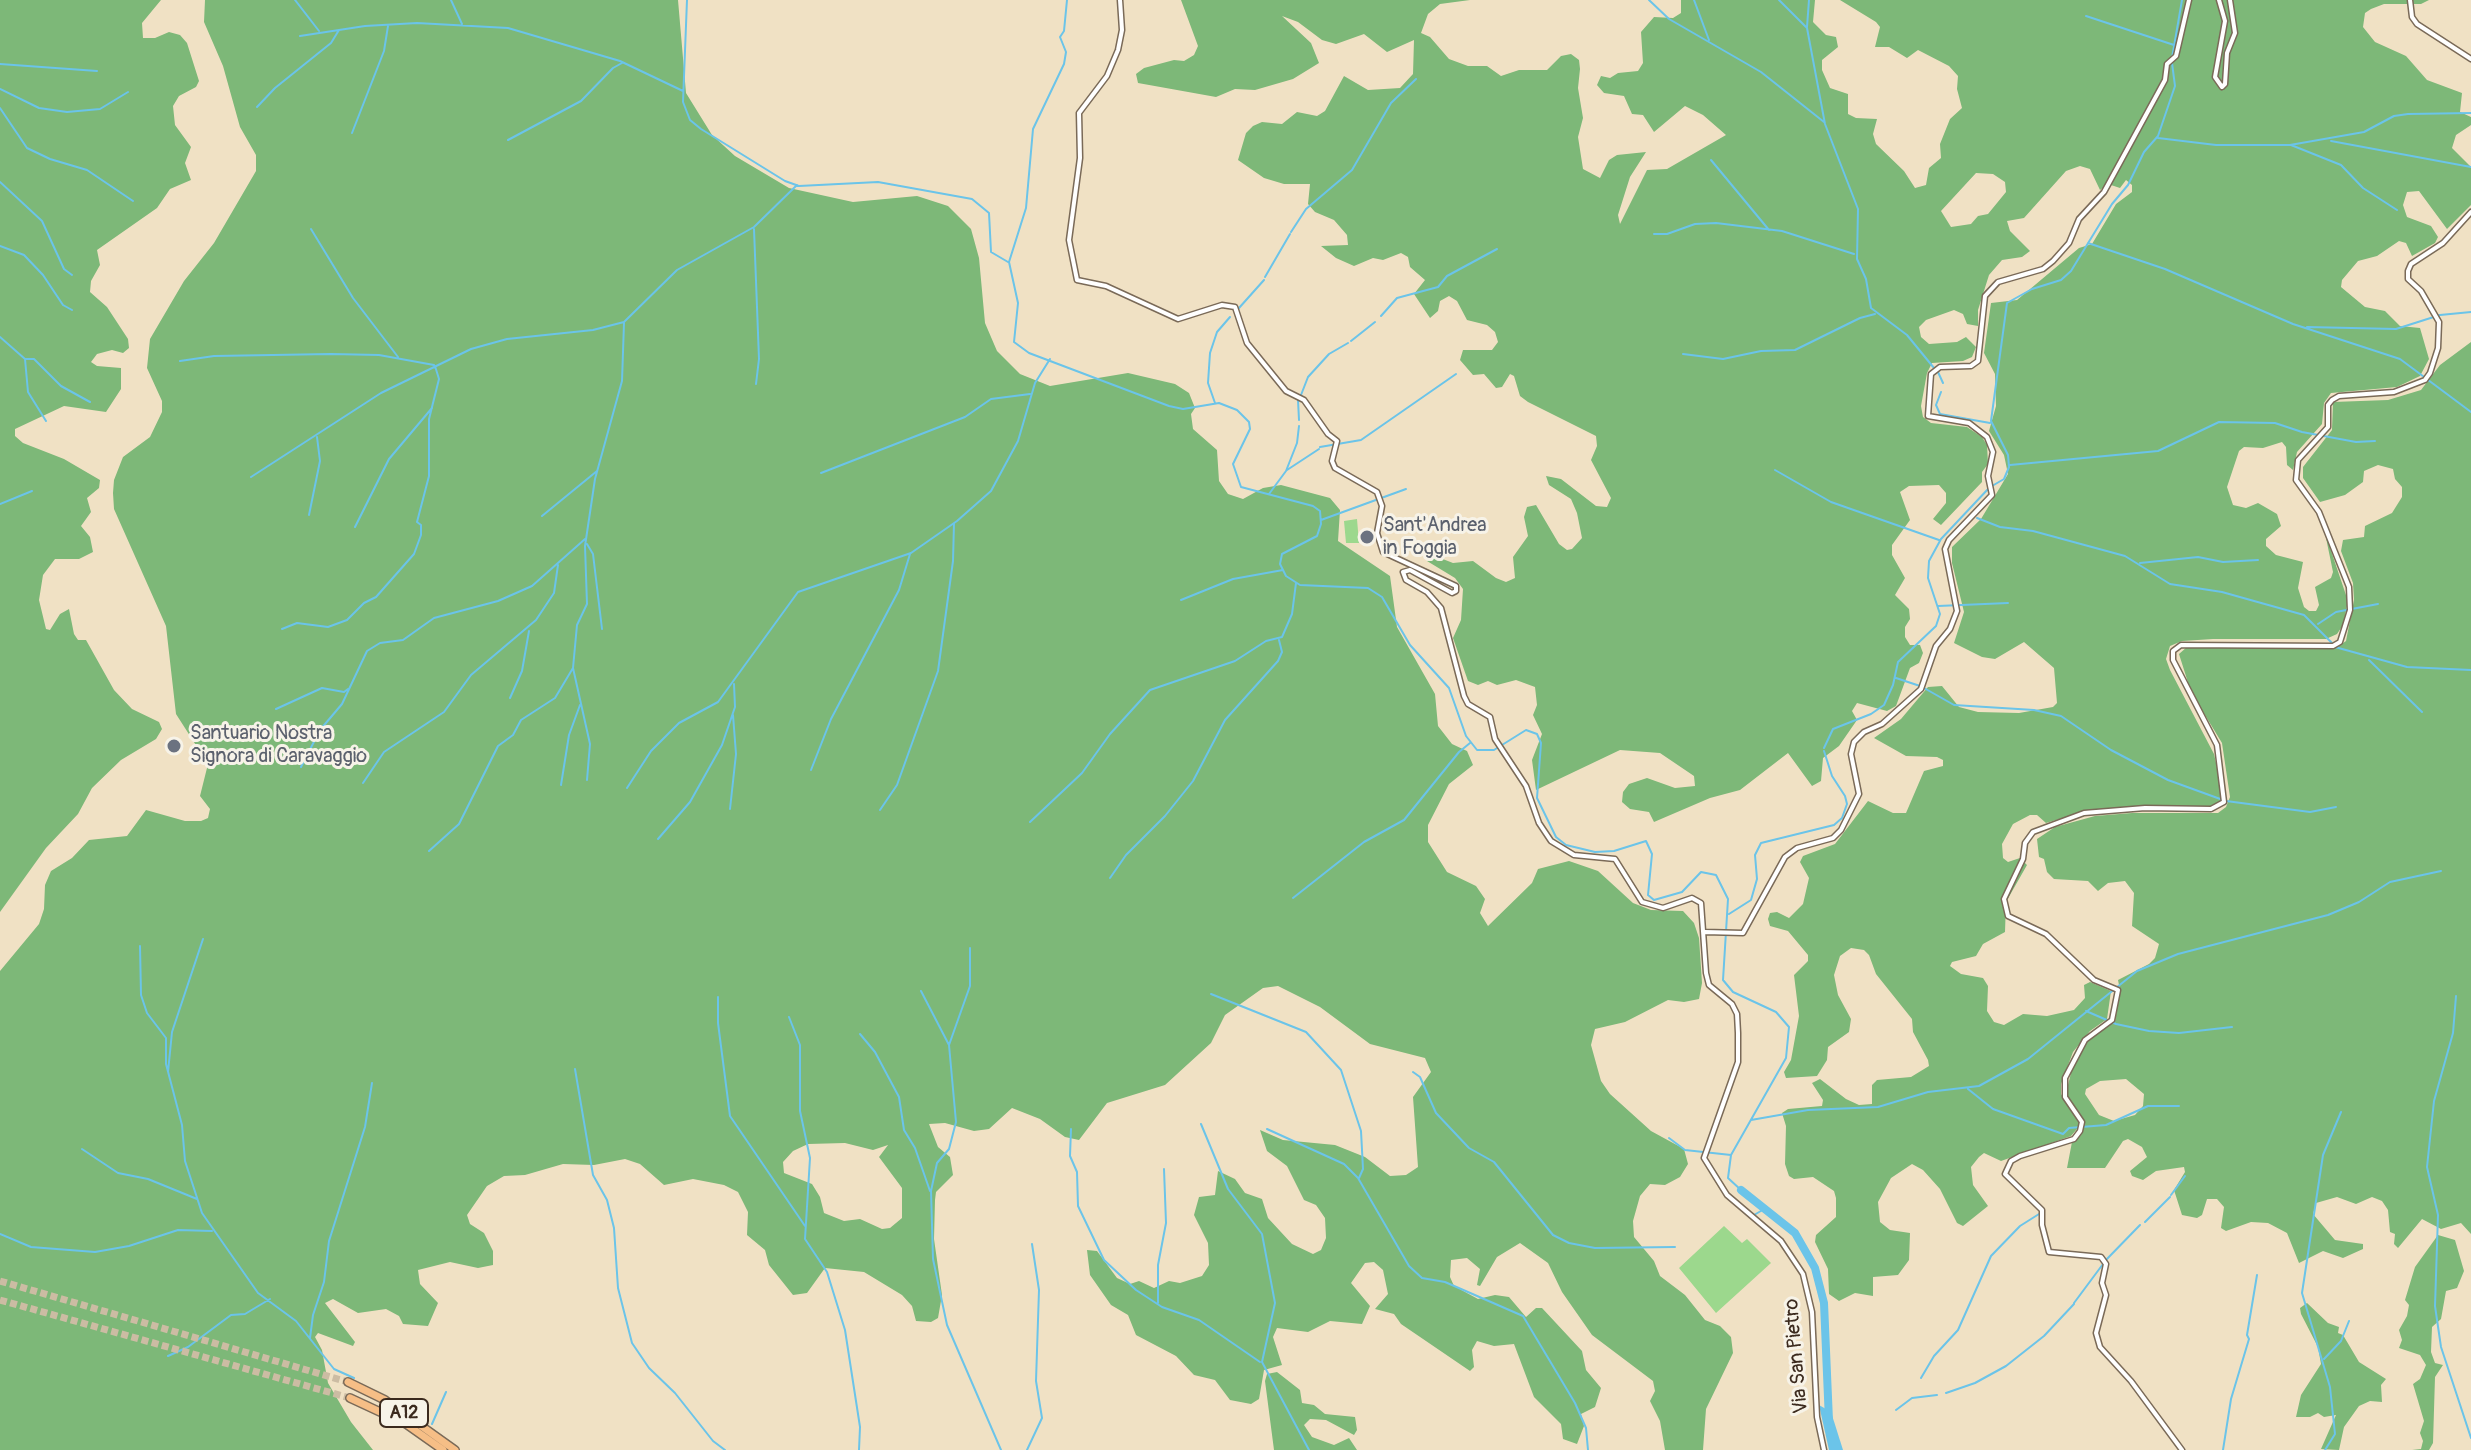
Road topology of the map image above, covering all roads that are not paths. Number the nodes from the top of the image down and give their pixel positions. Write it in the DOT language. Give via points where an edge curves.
graph roads {
  1 [pos="1120,0"];
  2 [pos="2189,0"];
  3 [pos="2219,0"];
  4 [pos="2230,0"];
  5 [pos="2410,0"];
  6 [pos="2471,59"];
  7 [pos="2471,212"];
  8 [pos="1708,932"];
  9 [pos="348,1382"];
  10 [pos="350,1398"];
  11 [pos="443,1450"];
  12 [pos="455,1450"];
  13 [pos="1824,1450"];
  14 [pos="2182,1450"];
  1 -- 8 [label="street" via="1118,50 1107,76 1079,113 1080,158 1069,240 1077,280 1106,286 1178,319 1222,305 1235,307 1247,343 1286,391 1304,400 1338,444 1335,468 1379,496 1377,533 1383,552 1456,586 1452,593 1410,570 1403,572 1441,608 1464,696 1490,717 1495,739 1526,786 1551,841 1574,855 1615,859 1642,902 1663,908 1697,899"];
  2 -- 8 [label="street" via="2165,80 2124,159 2079,219 2069,243 2043,269 1991,287 1981,307 1978,361 1940,367 1931,374 1928,416 1978,428 1993,452 1988,480 1992,495 1945,549 1957,611 1936,646 1921,689 1854,742 1851,754 1859,794 1833,838 1785,857 1746,931"];
  3 -- 4 [label="street" via="2225,21 2215,77 2222,87 2235,33"];
  5 -- 6 [label="street" via="2417,24"];
  7 -- 14 [label="street" via="2408,271 2408,279 2439,322 2430,373 2394,392 2332,400 2328,427 2298,460 2296,480 2319,512 2349,587 2350,610 2340,642 2181,645 2173,651 2217,745 2224,802 2211,809 2084,813 2043,827 2027,837 2004,899 2008,916 2046,934 2094,980 2118,990 2112,1020 2085,1040 2065,1078 2065,1097 2082,1122 2080,1131 2074,1139 2011,1161 2005,1174 2042,1210 2049,1252 2101,1257 2106,1264 2106,1295 2096,1333 2100,1347"];
  8 -- 13 [label="street, Via San Pietro" via="1709,985 1737,1014 1738,1062 1704,1158 1727,1195 1777,1237 1803,1274 1812,1312 1817,1417"];
  9 -- 12 [label="highway, A12" via="385,1400"];
  10 -- 11 [label="highway, A12" via="406,1424"];
}
